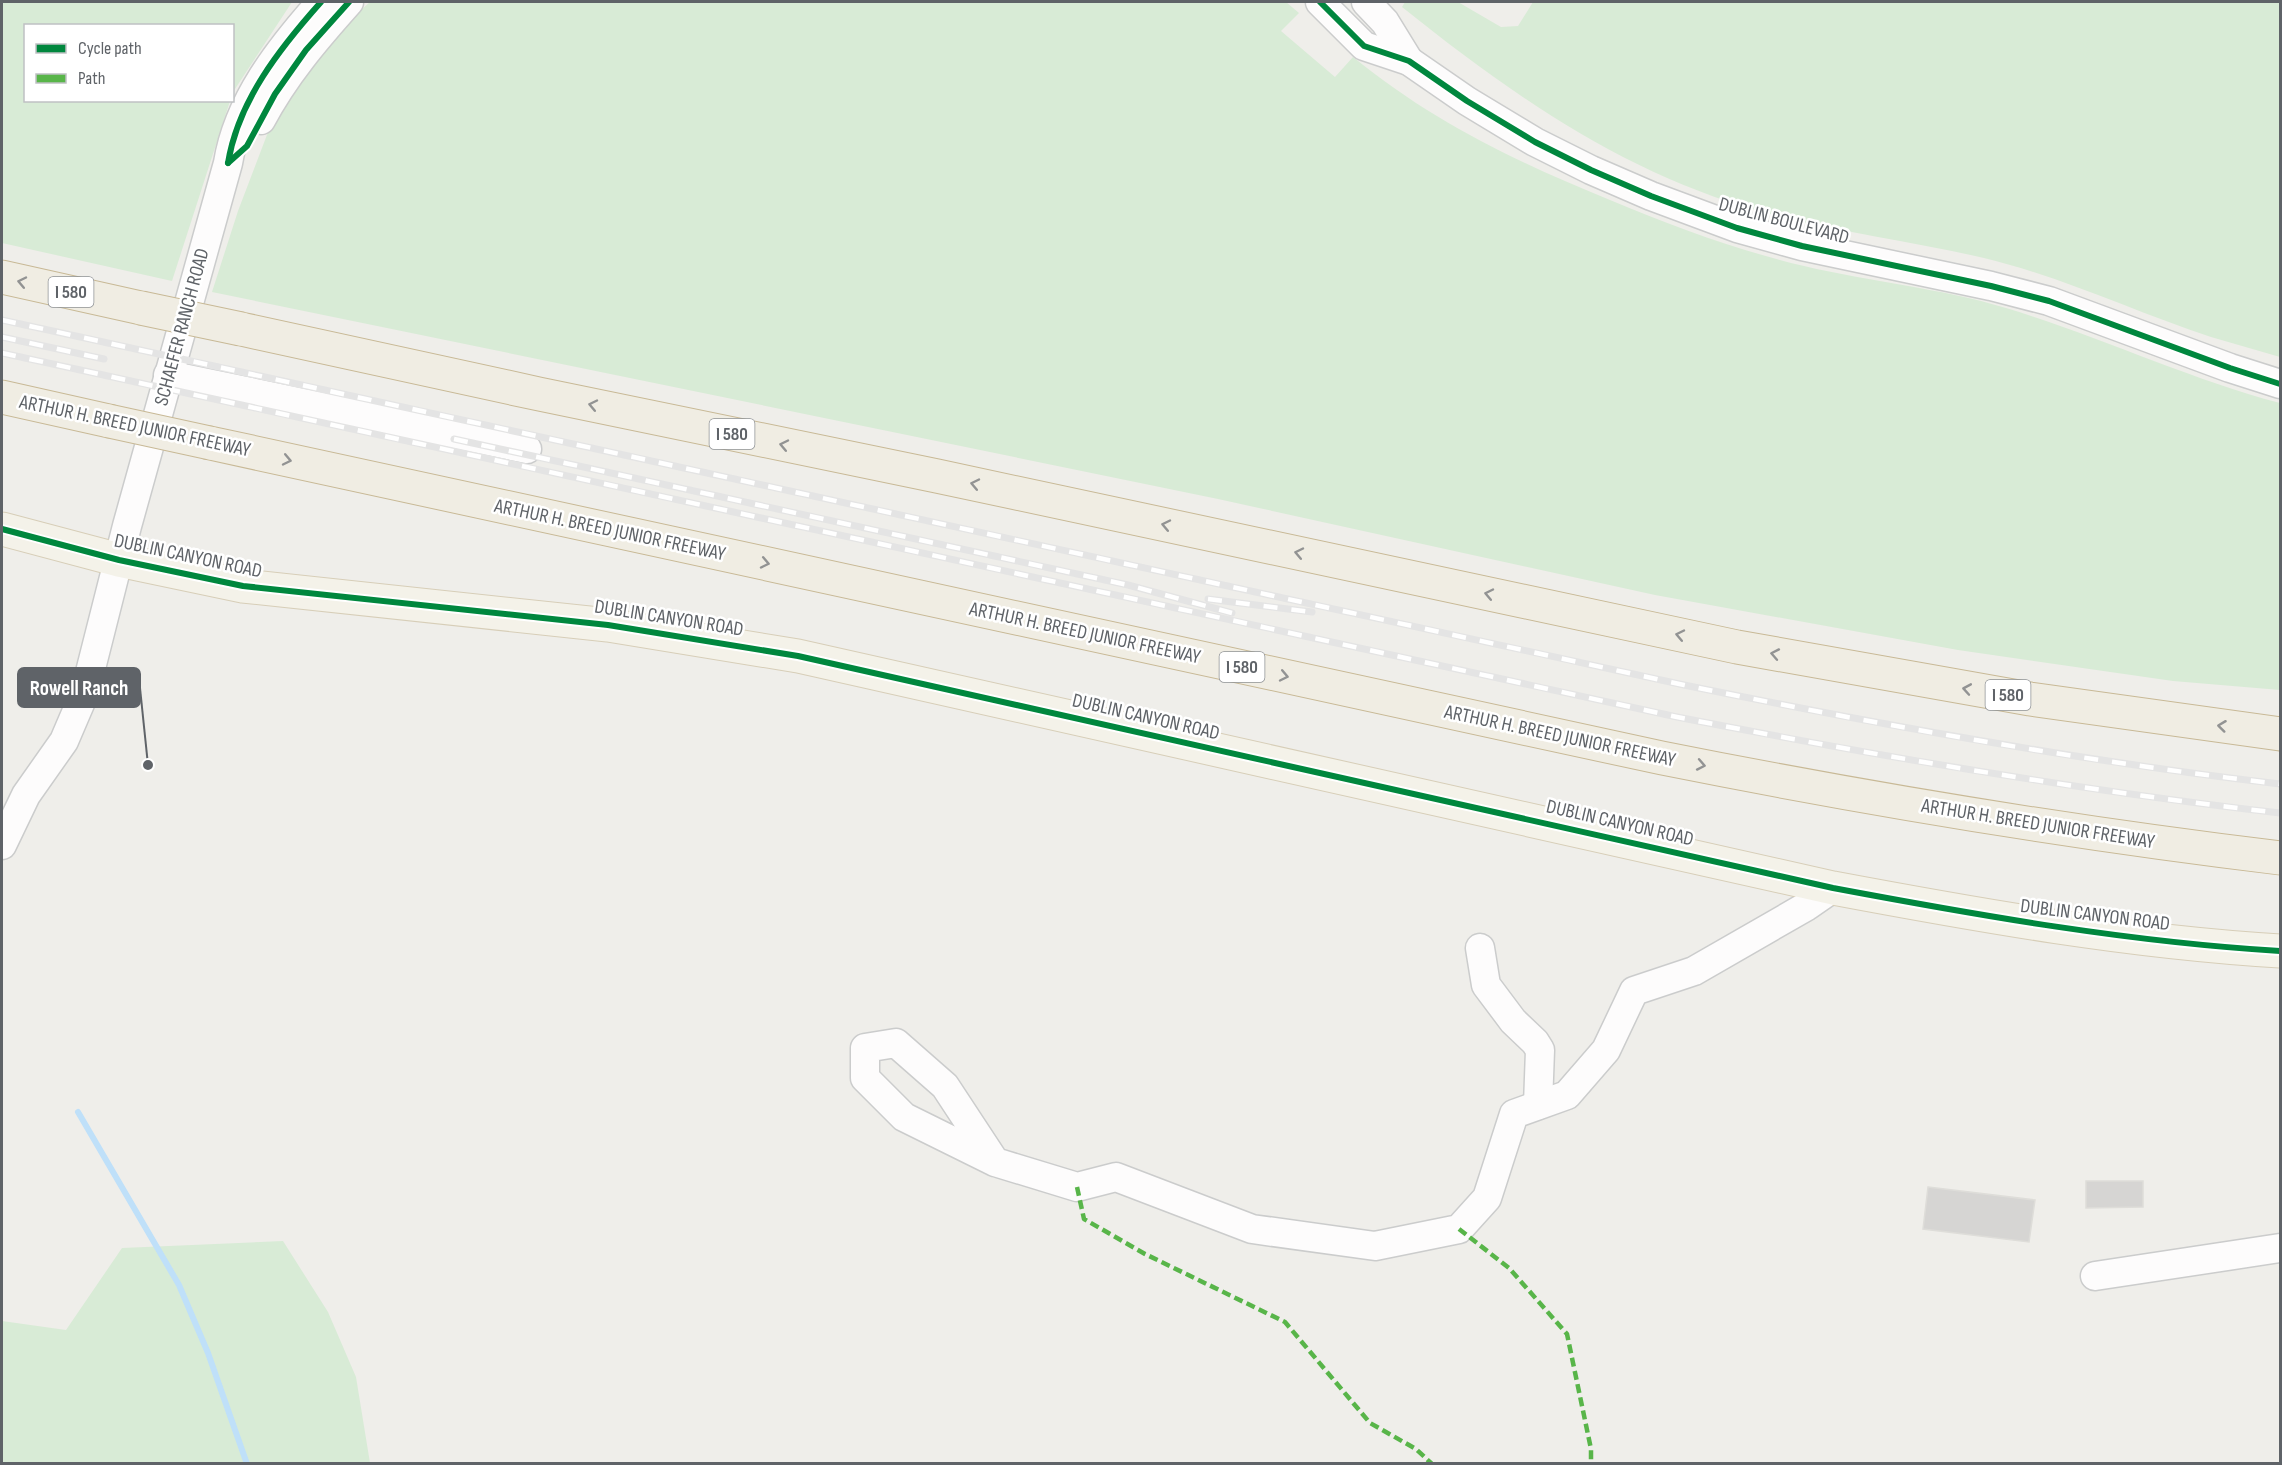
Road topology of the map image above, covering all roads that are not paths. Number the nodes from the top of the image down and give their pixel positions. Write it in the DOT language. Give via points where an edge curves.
graph roads {
  1 [pos="321,2"];
  2 [pos="349,2"];
  3 [pos="1320,2"];
  4 [pos="1366,2"];
  5 [pos="1408,61"];
  6 [pos="228,164"];
  7 [pos="2,277"];
  8 [pos="168,375"];
  9 [pos="2280,384"];
  10 [pos="2,397"];
  11 [pos="526,450"];
  12 [pos="2,528"];
  13 [pos="119,560"];
  14 [pos="2280,734"];
  15 [pos="2,845"];
  16 [pos="2280,858"];
  17 [pos="1833,888"];
  18 [pos="1480,948"];
  19 [pos="2280,951"];
  20 [pos="1538,1106"];
  21 [pos="995,1162"];
  22 [pos="2280,1248"];
  23 [pos="2095,1276"];
  1 -- 6 [label="street, SCHAEFER RANCH ROAD" via="286,42 257,86 232,139"];
  2 -- 6 [label="street, SCHAEFER RANCH ROAD" via="306,50 275,94 247,146"];
  3 -- 5 [label="street, DUBLIN BOULEVARD" via="1364,46"];
  4 -- 5 [label="street, DUBLIN BOULEVARD" via="1385,22"];
  5 -- 9 [label="street, DUBLIN BOULEVARD" via="1487,113 1563,156 1707,218 1802,246 2049,301"];
  6 -- 8 [label="street, SCHAEFER RANCH ROAD"];
  14 -- 7 [label="highway, I 580, one-way, bridge" via="2030,699 1737,647"];
  8 -- 11 [label="street"];
  8 -- 13 [label="street, SCHAEFER RANCH ROAD"];
  10 -- 16 [label="highway, ARTHUR H. BREED JUNIOR FREEWAY / I 580, one-way, bridge" via="1705,766 2005,820"];
  12 -- 13 [label="main road, DUBLIN CANYON ROAD"];
  13 -- 15 [label="street, SCHAEFER RANCH ROAD" via="79,709 56,756 19,807"];
  13 -- 17 [label="main road, DUBLIN CANYON ROAD" via="262,589 608,625 798,656"];
  17 -- 19 [label="main road, DUBLIN CANYON ROAD" via="1985,917 2128,938"];
  17 -- 20 [label="street" via="1694,971 1634,991 1606,1050 1567,1095"];
  18 -- 20 [label="street" via="1486,985 1540,1050"];
  20 -- 21 [label="street" via="1514,1114 1487,1198 1459,1229 1375,1246 1252,1229 1116,1177 1077,1186"];
  21 -- 21 [label="street" via="945,1086 896,1043 864,1048 864,1078 904,1118"];
  22 -- 23 [label="street"];
}
